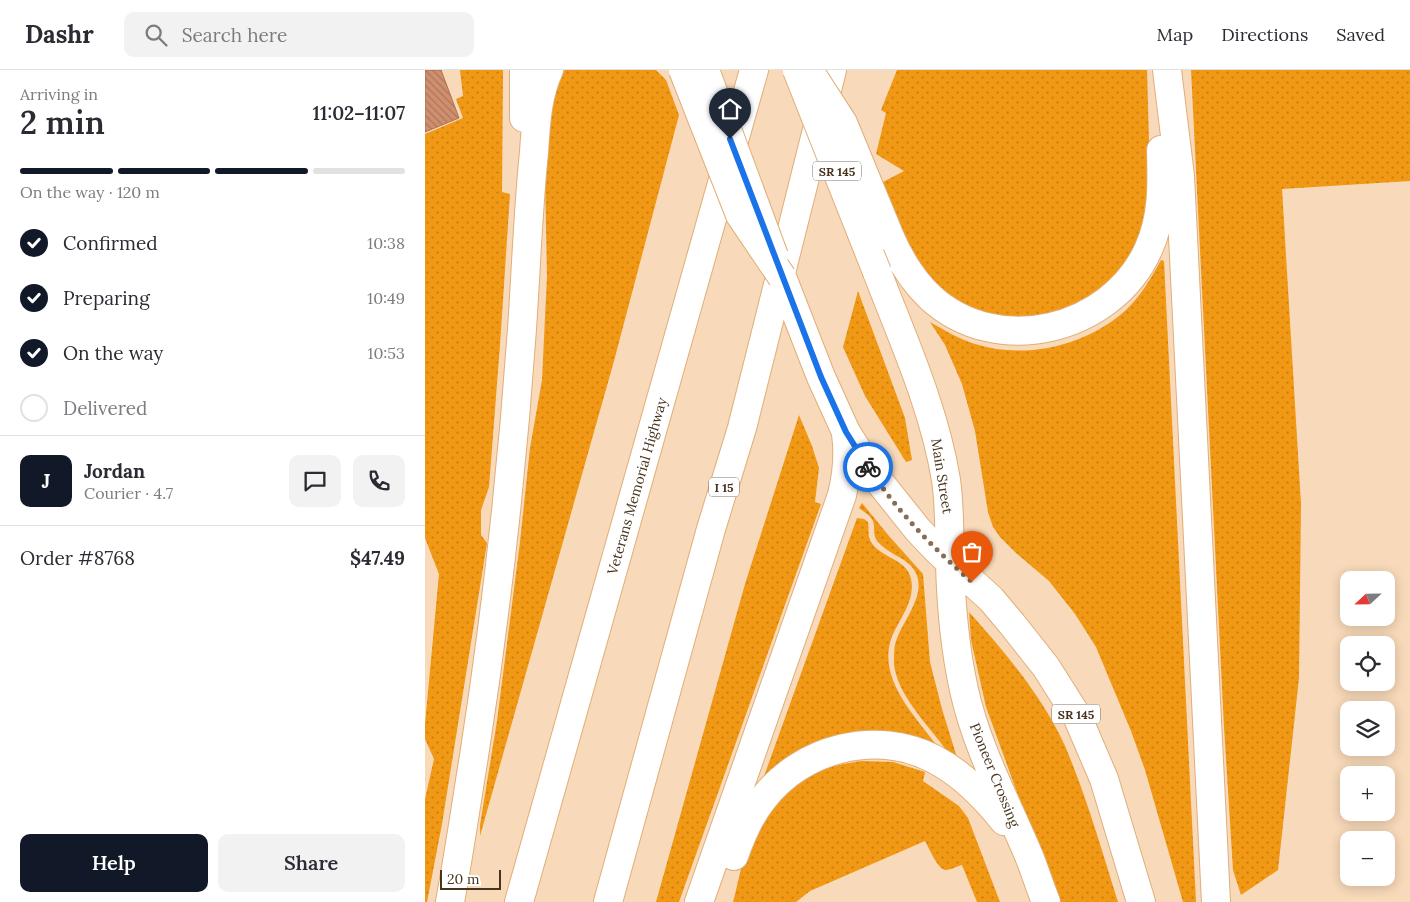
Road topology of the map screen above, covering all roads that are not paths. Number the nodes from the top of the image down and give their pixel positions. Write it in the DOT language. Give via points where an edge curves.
graph roads {
  1 [pos="524,70"];
  2 [pos="549,70"];
  3 [pos="683,70"];
  4 [pos="705,70"];
  5 [pos="754,70"];
  6 [pos="797,70"];
  7 [pos="808,70"];
  8 [pos="832,70"];
  9 [pos="1160,70"];
  10 [pos="1167,70"];
  11 [pos="528,226"];
  12 [pos="782,276"];
  13 [pos="846,432"];
  14 [pos="950,562"];
  15 [pos="1029,857"];
  16 [pos="450,902"];
  17 [pos="519,902"];
  18 [pos="608,902"];
  19 [pos="699,902"];
  20 [pos="717,902"];
  21 [pos="1046,902"];
  22 [pos="1141,902"];
  23 [pos="1215,902"];
  1 -- 11 [label="main road"];
  2 -- 11 [label="main road" via="539,99"];
  3 -- 12 [label="main road, bridge" via="740,215"];
  4 -- 12 [label="main road, SR 145, bridge"];
  5 -- 17 [label="main road, Veterans Memorial Highway"];
  6 -- 14 [label="main road, Main Street / SR 145, bridge" via="934,426 947,489"];
  7 -- 9 [label="main road, bridge" via="843,123 908,272 931,298 961,318 1001,330 1021,331 1062,325 1092,312 1119,292 1144,258 1155,235 1161,200"];
  8 -- 18 [label="main road, I 15" via="742,428"];
  10 -- 23 [label="main road" via="1180,176"];
  11 -- 16 [label="main road" via="503,542 481,709"];
  12 -- 13 [label="main road, SR 145"];
  13 -- 14 [label="main road, SR 145" via="887,494"];
  13 -- 19 [label="main road" via="848,462 842,495"];
  14 -- 15 [label="main road, Pioneer Crossing / SR 145" via="956,644 973,722"];
  14 -- 22 [label="main road, SR 145" via="991,599 1012,624 1046,667 1077,716 1104,779"];
  15 -- 20 [label="main road" via="1000,816 950,768 933,758 899,747 847,747 809,759 763,798 742,833"];
  15 -- 21 [label="main road, Pioneer Crossing / SR 145"];
}
